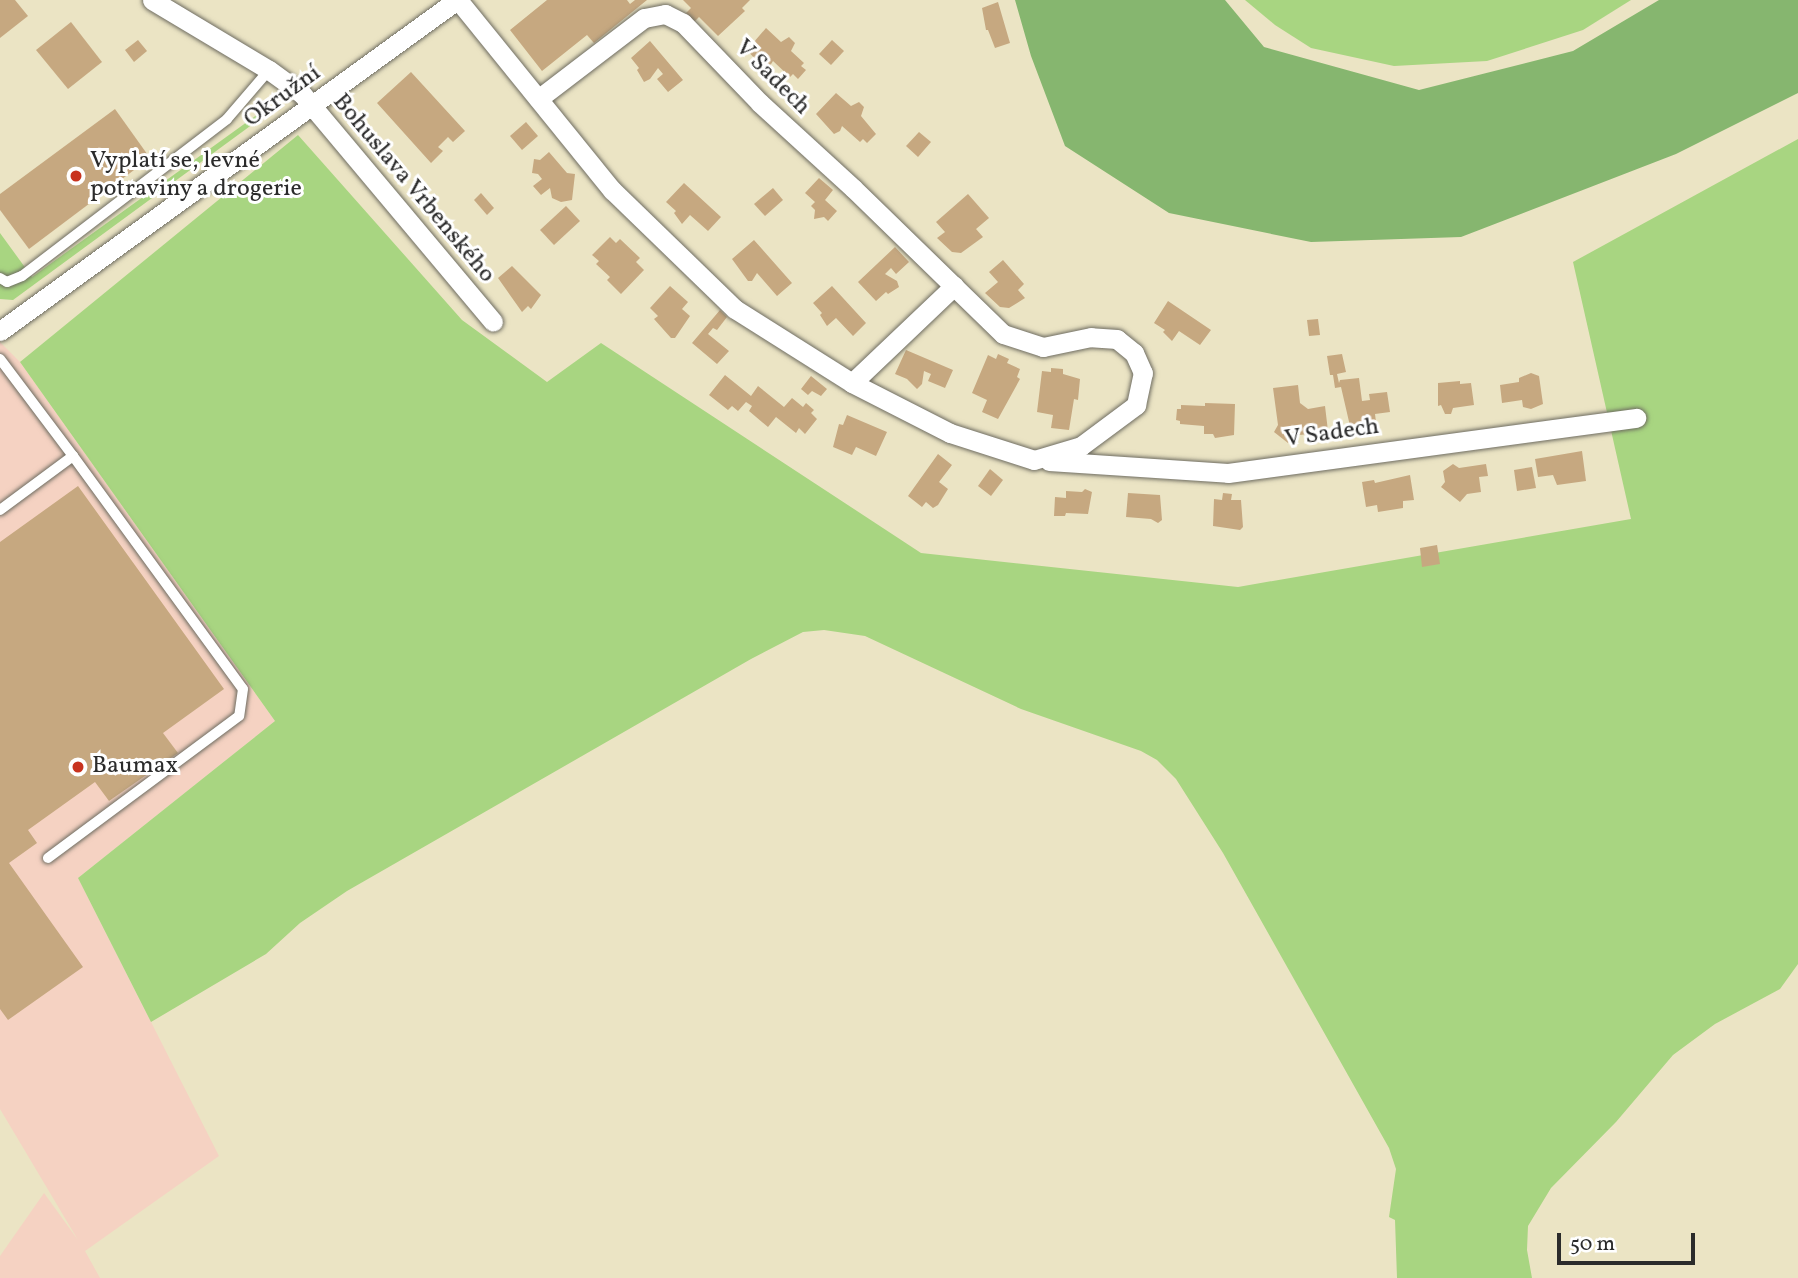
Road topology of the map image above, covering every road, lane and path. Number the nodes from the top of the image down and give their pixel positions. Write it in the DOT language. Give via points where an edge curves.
graph roads {
  1 [pos="152,0"];
  2 [pos="457,0"];
  3 [pos="269,70"];
  4 [pos="538,99"];
  5 [pos="312,106"];
  6 [pos="0,278"];
  7 [pos="954,286"];
  8 [pos="493,322"];
  9 [pos="0,331"];
  10 [pos="0,359"];
  11 [pos="852,383"];
  12 [pos="1636,418"];
  13 [pos="73,456"];
  14 [pos="1034,460"];
  15 [pos="0,510"];
  16 [pos="48,858"];
  1 -- 3 [label="street, Bohuslava Vrbenského"];
  2 -- 4 [label="street, V Sadech"];
  2 -- 5 [label="street, Okružní"];
  3 -- 5 [label="street, Bohuslava Vrbenského"];
  3 -- 6 [label="lane" via="227,119 22,276 7,282"];
  4 -- 7 [label="street, V Sadech" via="644,18 666,14 683,23 760,103"];
  4 -- 11 [label="street, V Sadech" via="612,190 735,309"];
  5 -- 8 [label="street, Bohuslava Vrbenského"];
  5 -- 9 [label="street, Okružní"];
  7 -- 11 [label="street"];
  7 -- 14 [label="street, V Sadech" via="1003,334 1043,347 1091,337 1117,339 1134,353 1143,373 1136,405 1082,446"];
  10 -- 13 [label="lane"];
  11 -- 14 [label="street, V Sadech" via="950,433"];
  12 -- 14 [label="street, V Sadech" via="1228,473"];
  13 -- 15 [label="lane"];
  13 -- 16 [label="lane" via="243,689 239,716"];
}
